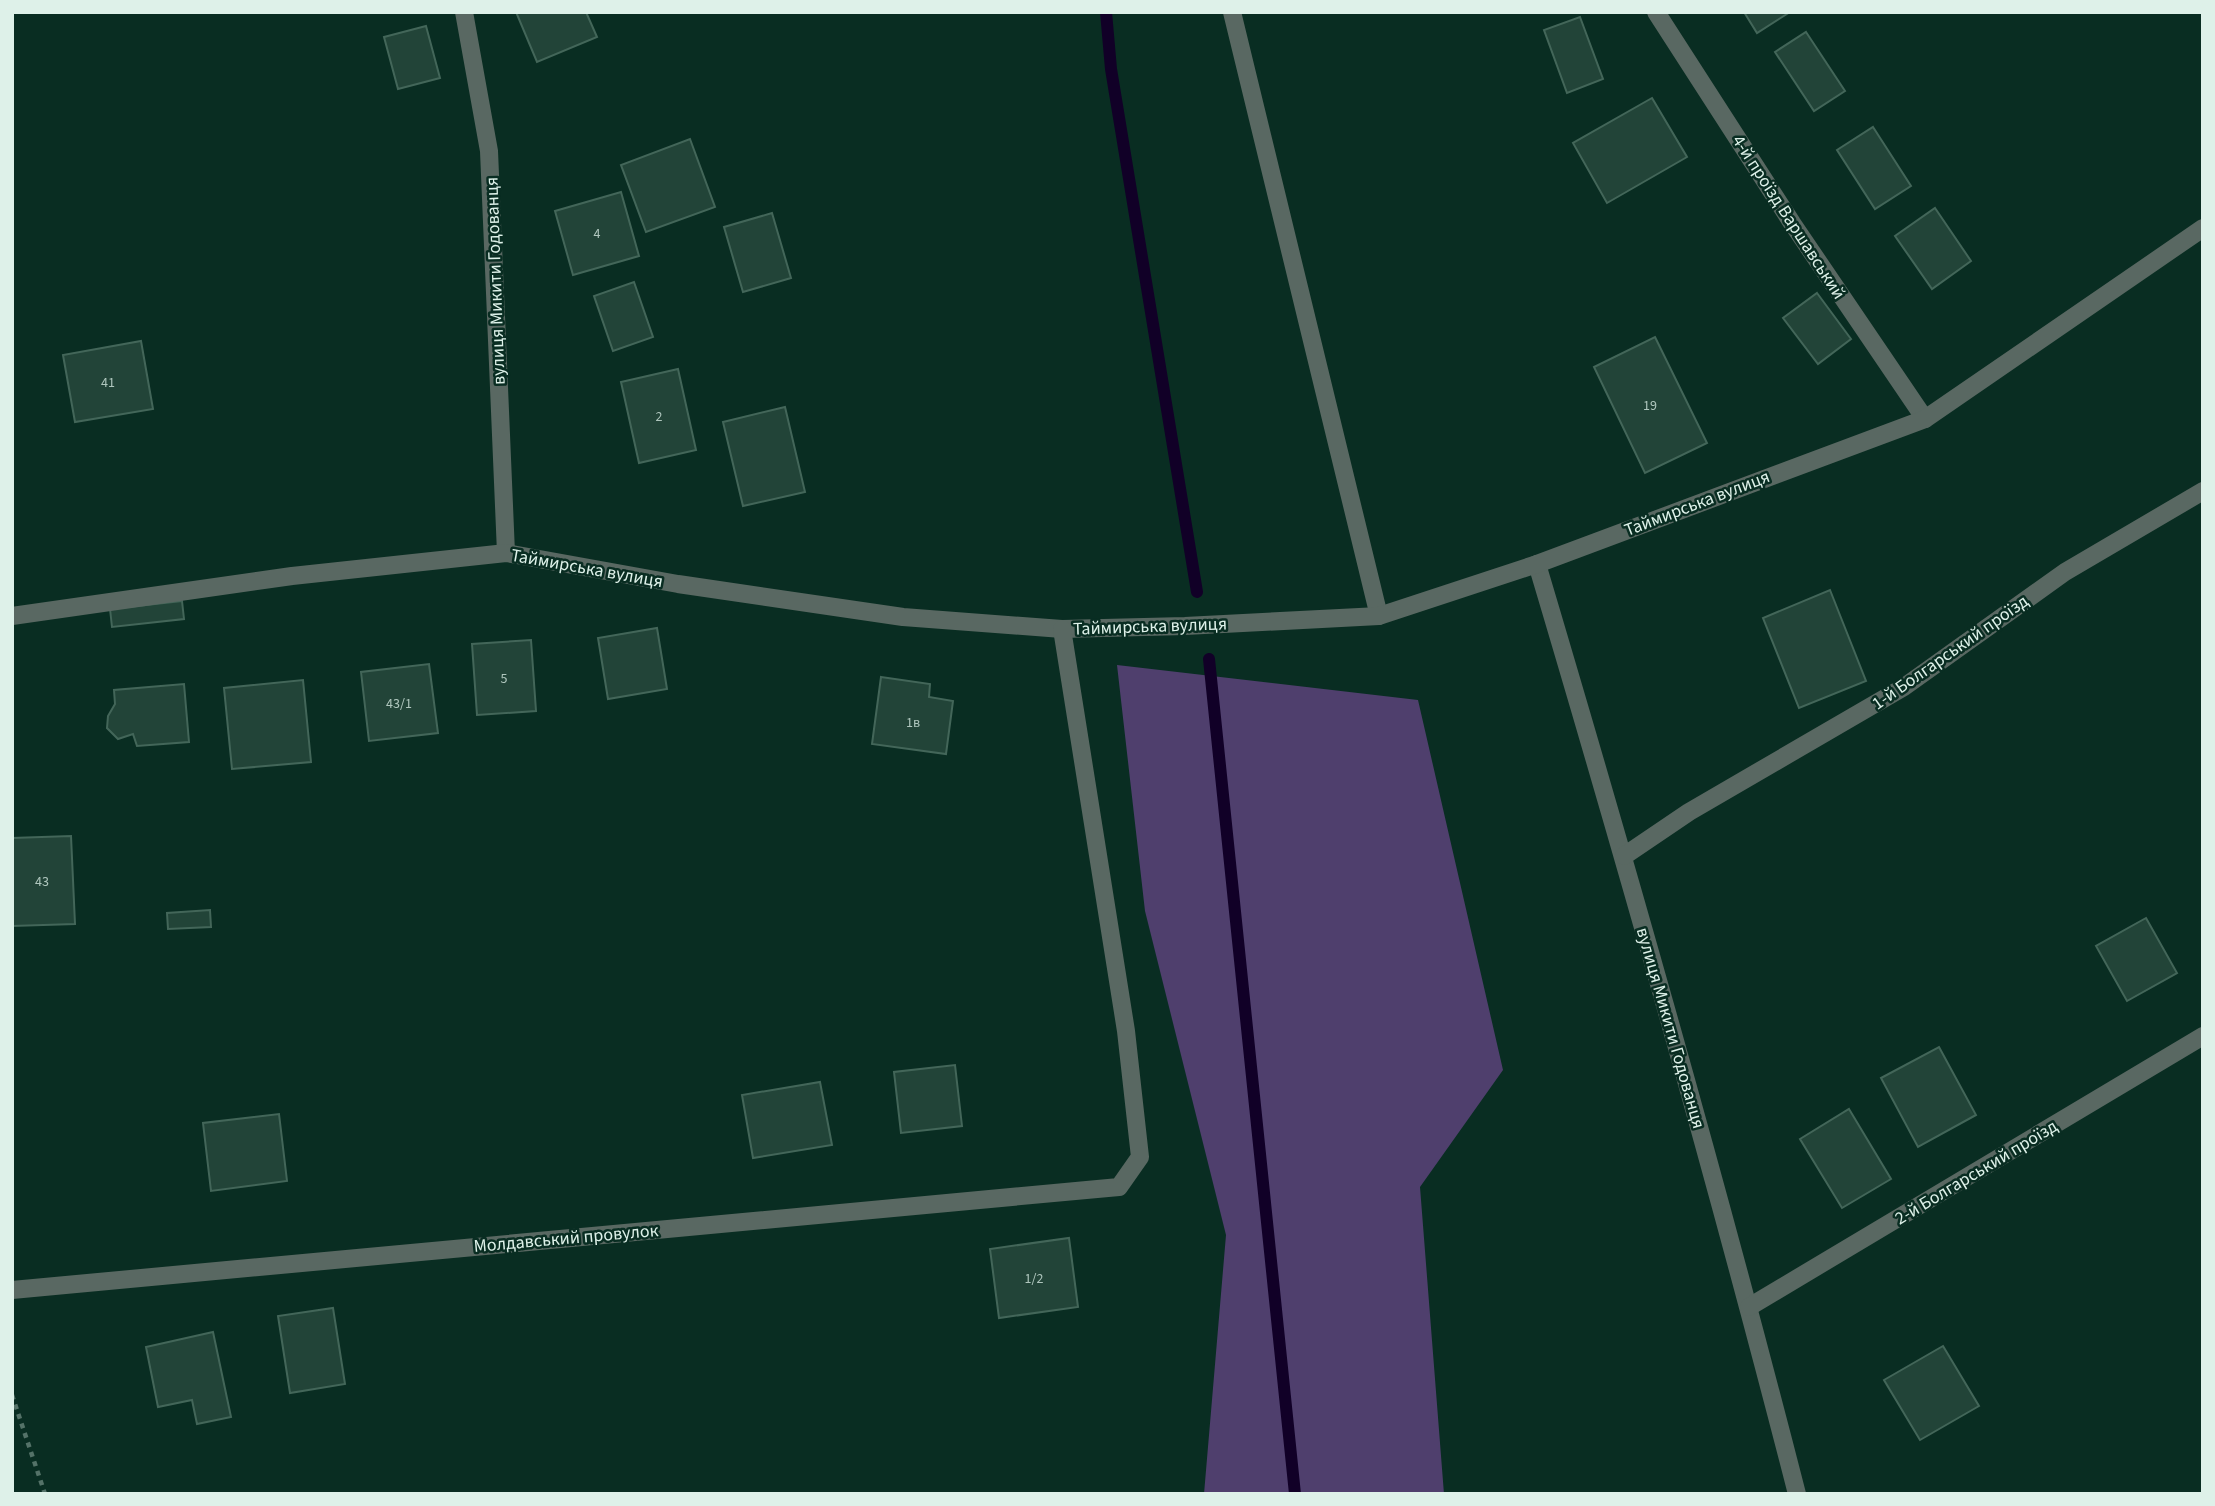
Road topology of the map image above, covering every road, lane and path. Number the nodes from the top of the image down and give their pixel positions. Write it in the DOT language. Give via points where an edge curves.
graph roads {
  1 [pos="464,12"];
  2 [pos="1232,12"];
  3 [pos="1657,12"];
  4 [pos="2203,228"];
  5 [pos="1924,419"];
  6 [pos="2203,491"];
  7 [pos="506,553"];
  8 [pos="1537,564"];
  9 [pos="12,616"];
  10 [pos="1379,616"];
  11 [pos="1062,629"];
  12 [pos="1624,856"];
  13 [pos="2203,1036"];
  14 [pos="12,1290"];
  15 [pos="1749,1307"];
  16 [pos="12,1395"];
  17 [pos="45,1494"];
  18 [pos="1797,1494"];
  1 -- 7 [label="street, вулиця Микити Годованця" via="489,151"];
  2 -- 10 [label="street"];
  3 -- 5 [label="street, 4-й проїзд Варшавський"];
  4 -- 5 [label="street, Таймирська вулиця"];
  5 -- 8 [label="street, Таймирська вулиця"];
  6 -- 12 [label="street, 1-й Болгарський проїзд" via="2065,572 1904,687 1689,812"];
  7 -- 9 [label="street, Таймирська вулиця" via="292,576"];
  7 -- 11 [label="street, Таймирська вулиця" via="903,617"];
  8 -- 10 [label="street, Таймирська вулиця"];
  8 -- 12 [label="street, вулиця Микити Годованця"];
  10 -- 11 [label="street, Таймирська вулиця"];
  11 -- 14 [label="street, Молдавський провулок" via="1126,1031 1140,1157 1119,1187"];
  12 -- 15 [label="street, вулиця Микити Годованця"];
  13 -- 15 [label="street, 2-й Болгарський проїзд"];
  15 -- 18 [label="street, вулиця Микити Годованця"];
  16 -- 17 [label="path"];
}
